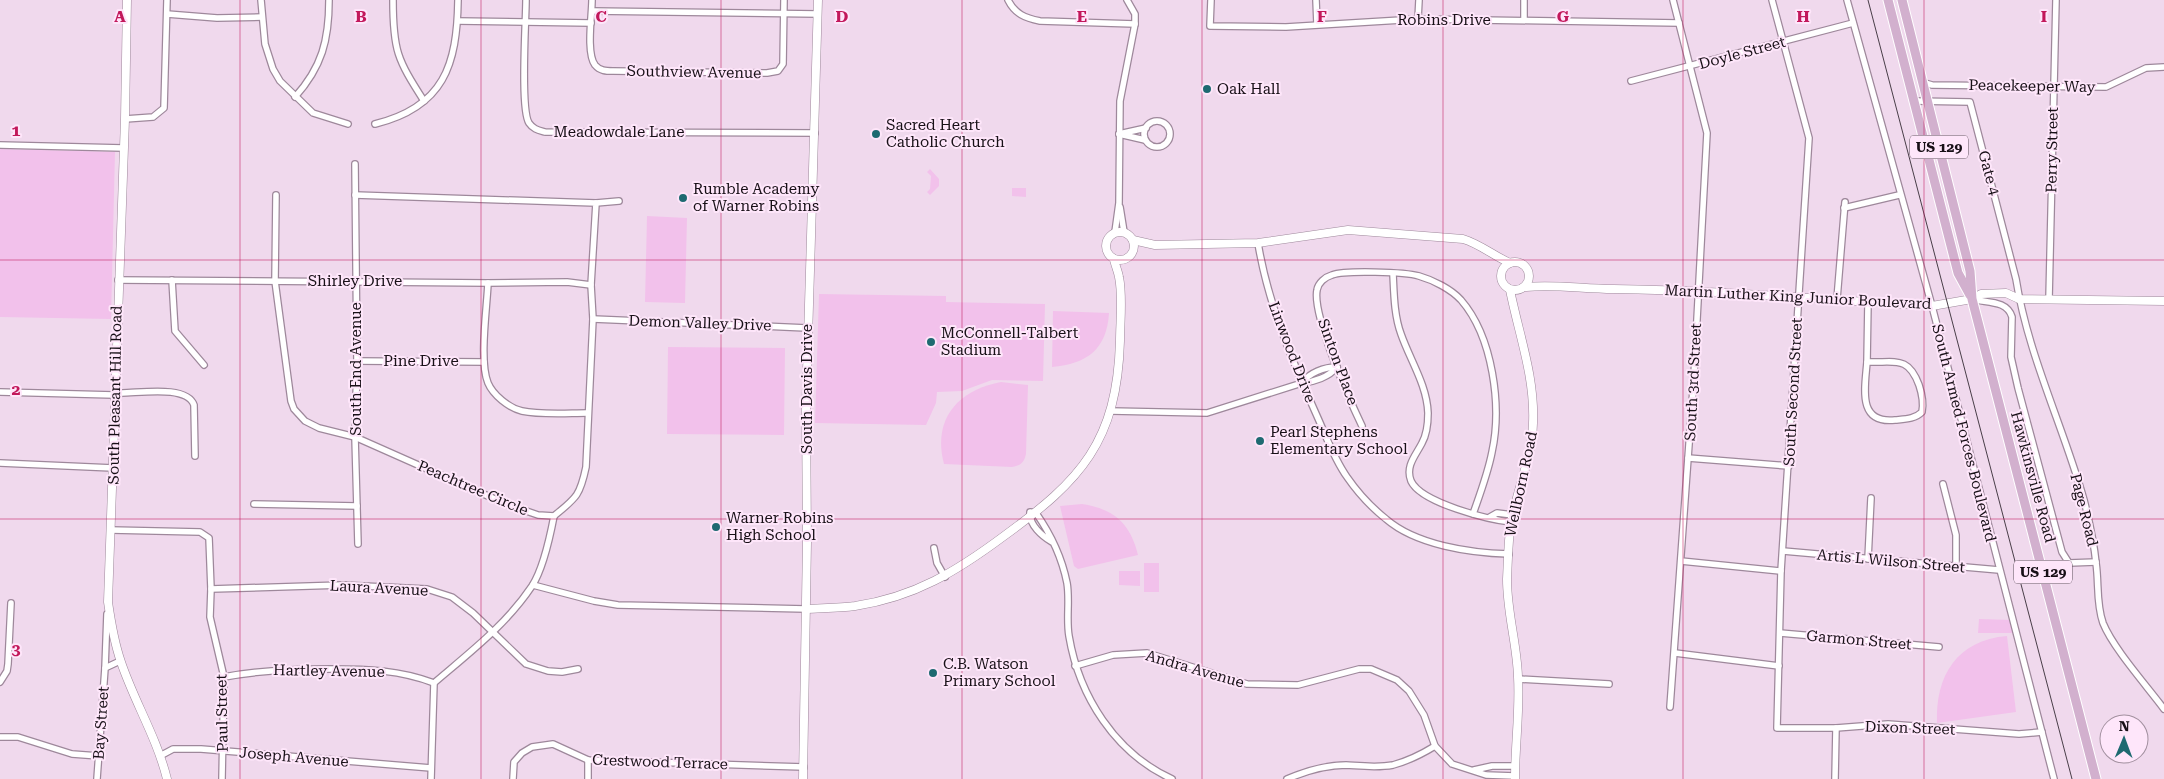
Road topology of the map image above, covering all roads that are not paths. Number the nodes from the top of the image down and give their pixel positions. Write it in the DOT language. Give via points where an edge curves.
graph roads {
  1 [pos="127,0"];
  2 [pos="167,0"];
  3 [pos="262,0"];
  4 [pos="329,0"];
  5 [pos="393,0"];
  6 [pos="458,0"];
  7 [pos="526,0"];
  8 [pos="592,0"];
  9 [pos="784,0"];
  10 [pos="818,0"];
  11 [pos="1008,0"];
  12 [pos="1127,0"];
  13 [pos="1211,0"];
  14 [pos="1316,0"];
  15 [pos="1419,0"];
  16 [pos="1524,0"];
  17 [pos="1673,0"];
  18 [pos="1772,0"];
  19 [pos="1847,0"];
  20 [pos="1888,0"];
  21 [pos="1902,0"];
  22 [pos="2056,0"];
  23 [pos="592,11"];
  24 [pos="784,13"];
  25 [pos="167,14"];
  26 [pos="818,14"];
  27 [pos="262,17"];
  28 [pos="1418,19"];
  29 [pos="1524,20"];
  30 [pos="458,21"];
  31 [pos="526,22"];
  32 [pos="591,23"];
  33 [pos="1679,23"];
  34 [pos="1854,23"];
  35 [pos="1136,24"];
  36 [pos="1317,24"];
  37 [pos="1783,41"];
  38 [pos="1691,67"];
  39 [pos="2164,67"];
  40 [pos="1631,81"];
  41 [pos="1925,84"];
  42 [pos="2054,87"];
  43 [pos="295,97"];
  44 [pos="424,101"];
  45 [pos="1914,101"];
  46 [pos="1929,102"];
  47 [pos="125,118"];
  48 [pos="348,124"];
  49 [pos="375,124"];
  50 [pos="1146,128"];
  51 [pos="815,133"];
  52 [pos="1119,134"];
  53 [pos="1145,140"];
  54 [pos="0,145"];
  55 [pos="123,148"];
  56 [pos="355,164"];
  57 [pos="276,194"];
  58 [pos="355,195"];
  59 [pos="1900,195"];
  60 [pos="619,201"];
  61 [pos="596,203"];
  62 [pos="1119,203"];
  63 [pos="1114,232"];
  64 [pos="1124,232"];
  65 [pos="1133,240"];
  66 [pos="1258,243"];
  67 [pos="1155,245"];
  68 [pos="1133,252"];
  69 [pos="1489,254"];
  70 [pos="1114,259"];
  71 [pos="1125,259"];
  72 [pos="1510,263"];
  73 [pos="1502,271"];
  74 [pos="1394,274"];
  75 [pos="1530,274"];
  76 [pos="1119,277"];
  77 [pos="118,280"];
  78 [pos="172,280"];
  79 [pos="275,281"];
  80 [pos="356,281"];
  81 [pos="488,283"];
  82 [pos="591,285"];
  83 [pos="1549,285"];
  84 [pos="1522,289"];
  85 [pos="1510,290"];
  86 [pos="1697,291"];
  87 [pos="1799,298"];
  88 [pos="1837,299"];
  89 [pos="1972,299"];
  90 [pos="2019,299"];
  91 [pos="2049,299"];
  92 [pos="2164,301"];
  93 [pos="1868,302"];
  94 [pos="1932,306"];
  95 [pos="1515,311"];
  96 [pos="594,318"];
  97 [pos="807,328"];
  98 [pos="357,361"];
  99 [pos="484,362"];
  100 [pos="1867,362"];
  101 [pos="204,365"];
  102 [pos="1337,367"];
  103 [pos="1302,383"];
  104 [pos="0,392"];
  105 [pos="114,395"];
  106 [pos="1111,411"];
  107 [pos="587,413"];
  108 [pos="1362,426"];
  109 [pos="355,438"];
  110 [pos="196,456"];
  111 [pos="1688,458"];
  112 [pos="0,463"];
  113 [pos="1789,466"];
  114 [pos="113,468"];
  115 [pos="1943,484"];
  116 [pos="1871,498"];
  117 [pos="254,504"];
  118 [pos="357,506"];
  119 [pos="1036,513"];
  120 [pos="1473,514"];
  121 [pos="554,516"];
  122 [pos="1030,518"];
  123 [pos="1512,518"];
  124 [pos="111,530"];
  125 [pos="1052,542"];
  126 [pos="358,544"];
  127 [pos="934,548"];
  128 [pos="1784,551"];
  129 [pos="1509,554"];
  130 [pos="1868,559"];
  131 [pos="1681,561"];
  132 [pos="2096,562"];
  133 [pos="1956,567"];
  134 [pos="1999,570"];
  135 [pos="1781,571"];
  136 [pos="945,577"];
  137 [pos="533,585"];
  138 [pos="211,589"];
  139 [pos="108,602"];
  140 [pos="11,603"];
  141 [pos="806,609"];
  142 [pos="494,632"];
  143 [pos="1780,633"];
  144 [pos="1939,647"];
  145 [pos="1675,653"];
  146 [pos="120,661"];
  147 [pos="1076,666"];
  148 [pos="1779,666"];
  149 [pos="105,668"];
  150 [pos="578,669"];
  151 [pos="224,677"];
  152 [pos="1518,679"];
  153 [pos="0,682"];
  154 [pos="434,684"];
  155 [pos="1609,684"];
  156 [pos="1670,707"];
  157 [pos="2164,710"];
  158 [pos="1777,728"];
  159 [pos="1836,728"];
  160 [pos="2042,732"];
  161 [pos="0,736"];
  162 [pos="1435,746"];
  163 [pos="222,751"];
  164 [pos="99,756"];
  165 [pos="160,756"];
  166 [pos="588,760"];
  167 [pos="1515,766"];
  168 [pos="804,767"];
  169 [pos="431,768"];
  170 [pos="1474,770"];
  171 [pos="1515,778"];
  172 [pos="98,779"];
  173 [pos="167,779"];
  174 [pos="222,779"];
  175 [pos="430,779"];
  176 [pos="513,779"];
  177 [pos="588,779"];
  178 [pos="803,779"];
  179 [pos="1172,779"];
  180 [pos="1287,779"];
  181 [pos="1835,779"];
  182 [pos="2054,779"];
  183 [pos="2096,779"];
  1 -- 47 [label="street, South Pleasant Hill Road"];
  2 -- 25 [label="street"];
  3 -- 27 [label="street"];
  4 -- 43 [label="street" via="329,30 324,48 308,82"];
  5 -- 44 [label="street" via="397,55"];
  6 -- 30 [label="street"];
  7 -- 31 [label="street"];
  8 -- 23 [label="street"];
  9 -- 24 [label="street"];
  10 -- 26 [label="street, South Davis Drive"];
  11 -- 35 [label="street" via="1017,13 1040,21"];
  12 -- 35 [label="street" via="1135,14"];
  13 -- 36 [label="street, Robins Drive" via="1210,26"];
  14 -- 36 [label="street"];
  15 -- 28 [label="street"];
  16 -- 29 [label="street"];
  17 -- 33 [label="street, South 3rd Street"];
  18 -- 37 [label="street, South Second Street"];
  19 -- 34 [label="street, South Armed Forces Boulevard"];
  20 -- 45 [label="main road, Hawkinsville Road / US 129"];
  21 -- 41 [label="main road, Hawkinsville Road / US 129"];
  22 -- 42 [label="street, Perry Street"];
  23 -- 24 [label="street"];
  23 -- 32 [label="street"];
  24 -- 26 [label="street"];
  24 -- 32 [label="street, Southview Avenue" via="783,64 778,71 767,73 604,71 592,58"];
  25 -- 27 [label="street"];
  25 -- 47 [label="street" via="164,108 153,117"];
  26 -- 51 [label="street, South Davis Drive"];
  27 -- 43 [label="street" via="265,44 273,70"];
  28 -- 29 [label="street, Robins Drive"];
  28 -- 36 [label="street, Robins Drive"];
  29 -- 33 [label="street, Robins Drive"];
  30 -- 31 [label="street"];
  30 -- 44 [label="street" via="451,63 439,85"];
  31 -- 32 [label="street"];
  31 -- 51 [label="street, Meadowdale Lane" via="524,99 526,116 534,128 545,132"];
  33 -- 38 [label="street, South 3rd Street"];
  34 -- 37 [label="street, Doyle Street"];
  34 -- 59 [label="street, South Armed Forces Boulevard"];
  35 -- 52 [label="street" via="1120,93"];
  37 -- 38 [label="street, Doyle Street"];
  37 -- 87 [label="street, South Second Street" via="1809,138"];
  38 -- 40 [label="street, Doyle Street"];
  38 -- 86 [label="street, South 3rd Street" via="1707,134"];
  39 -- 42 [label="street, Peacekeeper Way" via="2146,68 2106,87"];
  41 -- 42 [label="street, Peacekeeper Way"];
  41 -- 46 [label="main road, Hawkinsville Road / US 129"];
  42 -- 91 [label="street, Perry Street"];
  43 -- 48 [label="street" via="313,113"];
  44 -- 49 [label="street" via="402,115"];
  45 -- 46 [label="street, Gate 4"];
  45 -- 89 [label="main road, Hawkinsville Road / US 129" via="1958,273"];
  46 -- 89 [label="main road, Hawkinsville Road / US 129" via="1970,271"];
  46 -- 90 [label="street, Gate 4" via="1970,102"];
  47 -- 55 [label="street, South Pleasant Hill Road"];
  50 -- 52 [label="street"];
  50 -- 53 [label="street"];
  50 -- 53 [label="street" via="1158,121 1168,126 1170,132 1163,146 1150,146"];
  51 -- 97 [label="street, South Davis Drive"];
  52 -- 53 [label="street"];
  52 -- 62 [label="street"];
  54 -- 55 [label="street"];
  55 -- 77 [label="street, South Pleasant Hill Road"];
  56 -- 58 [label="street, South End Avenue"];
  57 -- 79 [label="street, Peachtree Circle"];
  58 -- 61 [label="street"];
  58 -- 80 [label="street, South End Avenue"];
  59 -- 88 [label="street" via="1844,205"];
  59 -- 94 [label="street, South Armed Forces Boulevard"];
  60 -- 61 [label="street"];
  61 -- 82 [label="street"];
  62 -- 63 [label="street"];
  62 -- 64 [label="street"];
  63 -- 64 [label="street"];
  63 -- 70 [label="street" via="1105,245 1107,254"];
  64 -- 65 [label="street"];
  65 -- 67 [label="street"];
  65 -- 68 [label="street"];
  66 -- 67 [label="street"];
  66 -- 69 [label="street" via="1348,230 1463,239"];
  66 -- 103 [label="street, Linwood Drive" via="1278,323"];
  67 -- 68 [label="street"];
  68 -- 71 [label="street"];
  69 -- 72 [label="street"];
  69 -- 73 [label="street"];
  70 -- 71 [label="street"];
  70 -- 76 [label="street"];
  71 -- 76 [label="street"];
  72 -- 73 [label="street"];
  72 -- 75 [label="street" via="1522,264"];
  73 -- 85 [label="street" via="1501,280"];
  74 -- 102 [label="street, Sinton Place" via="1342,272 1325,278 1319,285 1317,302"];
  74 -- 120 [label="street" via="1400,333 1428,406 1423,442 1409,468 1412,482 1431,498"];
  74 -- 120 [label="street, Sinton Place" via="1416,275 1433,281 1460,299 1484,341 1494,384 1495,429 1492,453"];
  75 -- 83 [label="street, Martin Luther King Junior Boulevard"];
  75 -- 84 [label="street"];
  76 -- 106 [label="street" via="1118,372"];
  77 -- 78 [label="street, Shirley Drive"];
  77 -- 105 [label="street, South Pleasant Hill Road"];
  78 -- 79 [label="street, Shirley Drive"];
  78 -- 101 [label="street" via="175,331"];
  79 -- 80 [label="street, Shirley Drive"];
  79 -- 109 [label="street, Peachtree Circle" via="294,409 305,421 319,428"];
  80 -- 81 [label="street, Shirley Drive"];
  80 -- 98 [label="street, South End Avenue"];
  81 -- 82 [label="street, Shirley Drive" via="567,282"];
  81 -- 99 [label="street"];
  82 -- 96 [label="street"];
  83 -- 84 [label="street, Martin Luther King Junior Boulevard"];
  83 -- 86 [label="street, Martin Luther King Junior Boulevard" via="1575,289"];
  84 -- 85 [label="street"];
  84 -- 95 [label="street"];
  85 -- 95 [label="street"];
  86 -- 87 [label="street, Martin Luther King Junior Boulevard"];
  86 -- 111 [label="street, South 3rd Street"];
  87 -- 88 [label="street, Martin Luther King Junior Boulevard"];
  87 -- 113 [label="street, South Second Street"];
  88 -- 93 [label="street, Martin Luther King Junior Boulevard"];
  89 -- 90 [label="street, Martin Luther King Junior Boulevard" via="1981,294 2006,293"];
  89 -- 94 [label="street, Martin Luther King Junior Boulevard"];
  89 -- 132 [label="street" via="2006,306 2010,311 2011,358 2062,552 2069,563"];
  89 -- 183 [label="main road, Hawkinsville Road / US 129"];
  90 -- 91 [label="street, Martin Luther King Junior Boulevard"];
  90 -- 132 [label="street, Page Road" via="2083,498"];
  91 -- 92 [label="street, Martin Luther King Junior Boulevard"];
  93 -- 94 [label="street, Martin Luther King Junior Boulevard"];
  93 -- 100 [label="street"];
  94 -- 134 [label="street, South Armed Forces Boulevard"];
  95 -- 123 [label="street, Wellborn Road" via="1531,376 1534,405 1531,444"];
  96 -- 97 [label="street, Demon Valley Drive"];
  96 -- 107 [label="street"];
  97 -- 141 [label="street, South Davis Drive"];
  98 -- 99 [label="street, Pine Drive"];
  98 -- 109 [label="street, South End Avenue"];
  99 -- 107 [label="street" via="488,382 498,397 520,411"];
  100 -- 100 [label="street" via="1865,396 1870,414 1878,419 1892,420 1913,417 1922,412 1924,404 1912,368 1906,363"];
  102 -- 103 [label="street" via="1332,373"];
  102 -- 108 [label="street, Sinton Place"];
  103 -- 106 [label="street" via="1207,413"];
  103 -- 129 [label="street, Linwood Drive" via="1346,476 1387,520 1428,541 1453,548"];
  104 -- 105 [label="street"];
  105 -- 110 [label="street" via="159,392 186,395 194,405"];
  105 -- 114 [label="street, South Pleasant Hill Road"];
  106 -- 119 [label="street" via="1086,462"];
  107 -- 121 [label="street" via="586,467 582,490"];
  109 -- 118 [label="street, South End Avenue"];
  109 -- 121 [label="street, Peachtree Circle" via="506,504 538,515"];
  111 -- 113 [label="street"];
  111 -- 131 [label="street, South 3rd Street"];
  112 -- 114 [label="street"];
  113 -- 128 [label="street, South Second Street"];
  114 -- 124 [label="street, South Pleasant Hill Road"];
  115 -- 133 [label="street" via="1956,535"];
  116 -- 130 [label="street"];
  117 -- 118 [label="street"];
  118 -- 126 [label="street, South End Avenue"];
  119 -- 122 [label="street"];
  119 -- 125 [label="street" via="1049,530"];
  120 -- 123 [label="street" via="1490,517 1497,513"];
  121 -- 137 [label="street"];
  122 -- 125 [label="street" via="1042,536"];
  122 -- 136 [label="street"];
  123 -- 129 [label="street, Wellborn Road"];
  124 -- 138 [label="street, Paul Street" via="203,533 209,538"];
  124 -- 139 [label="street, South Pleasant Hill Road"];
  125 -- 147 [label="street" via="1067,584 1068,634"];
  127 -- 136 [label="street"];
  128 -- 130 [label="street, Artis L Wilson Street"];
  128 -- 135 [label="street, South Second Street"];
  129 -- 152 [label="street, Wellborn Road" via="1508,601"];
  130 -- 133 [label="street, Artis L Wilson Street"];
  131 -- 135 [label="street"];
  131 -- 145 [label="street, South 3rd Street"];
  132 -- 157 [label="street, Page Road" via="2104,625"];
  133 -- 134 [label="street, Artis L Wilson Street"];
  134 -- 160 [label="street, South Armed Forces Boulevard"];
  135 -- 143 [label="street, South Second Street"];
  136 -- 141 [label="street" via="886,600"];
  137 -- 141 [label="street" via="618,604"];
  137 -- 142 [label="street"];
  138 -- 142 [label="street, Laura Avenue" via="342,585 417,587 452,598"];
  138 -- 151 [label="street, Paul Street" via="211,623"];
  139 -- 146 [label="street, South Pleasant Hill Road" via="112,635"];
  139 -- 149 [label="street, Bay Street"];
  140 -- 153 [label="street" via="8,664"];
  141 -- 168 [label="street, South Davis Drive"];
  142 -- 150 [label="street, Laura Avenue" via="526,664 548,672"];
  142 -- 154 [label="street"];
  143 -- 144 [label="street, Garmon Street"];
  143 -- 148 [label="street, South Second Street"];
  145 -- 148 [label="street"];
  145 -- 156 [label="street, South 3rd Street"];
  146 -- 149 [label="street, Bay Street"];
  146 -- 165 [label="street, South Pleasant Hill Road"];
  147 -- 162 [label="street, Andra Avenue" via="1113,655 1147,653 1247,684 1298,685 1359,669 1371,669 1397,680 1410,691 1424,715"];
  147 -- 179 [label="street" via="1089,700 1110,730 1142,760"];
  148 -- 158 [label="street, South Second Street"];
  149 -- 164 [label="street, Bay Street"];
  151 -- 154 [label="street, Hartley Avenue" via="271,670 373,669 417,676"];
  151 -- 163 [label="street, Paul Street"];
  152 -- 155 [label="street"];
  152 -- 167 [label="street, Wellborn Road"];
  154 -- 169 [label="street"];
  158 -- 159 [label="street, Dixon Street"];
  159 -- 160 [label="street, Dixon Street" via="1888,724 2019,734"];
  159 -- 181 [label="street"];
  160 -- 182 [label="street, South Armed Forces Boulevard"];
  161 -- 164 [label="street" via="18,737 72,754"];
  162 -- 170 [label="street, Andra Avenue" via="1452,764"];
  162 -- 180 [label="street" via="1393,765 1329,766"];
  163 -- 165 [label="street, Joseph Avenue" via="173,749"];
  163 -- 169 [label="street, Joseph Avenue"];
  163 -- 174 [label="street, Paul Street"];
  164 -- 172 [label="street, Bay Street"];
  165 -- 173 [label="street, South Pleasant Hill Road"];
  166 -- 168 [label="street, Crestwood Terrace"];
  166 -- 176 [label="street, Crestwood Terrace" via="553,744 532,747 514,762"];
  166 -- 177 [label="street"];
  167 -- 170 [label="street, Andra Avenue"];
  167 -- 171 [label="street, Wellborn Road"];
  168 -- 178 [label="street, South Davis Drive"];
  169 -- 175 [label="street"];
  170 -- 171 [label="street, Andra Avenue" via="1486,775"];
}
